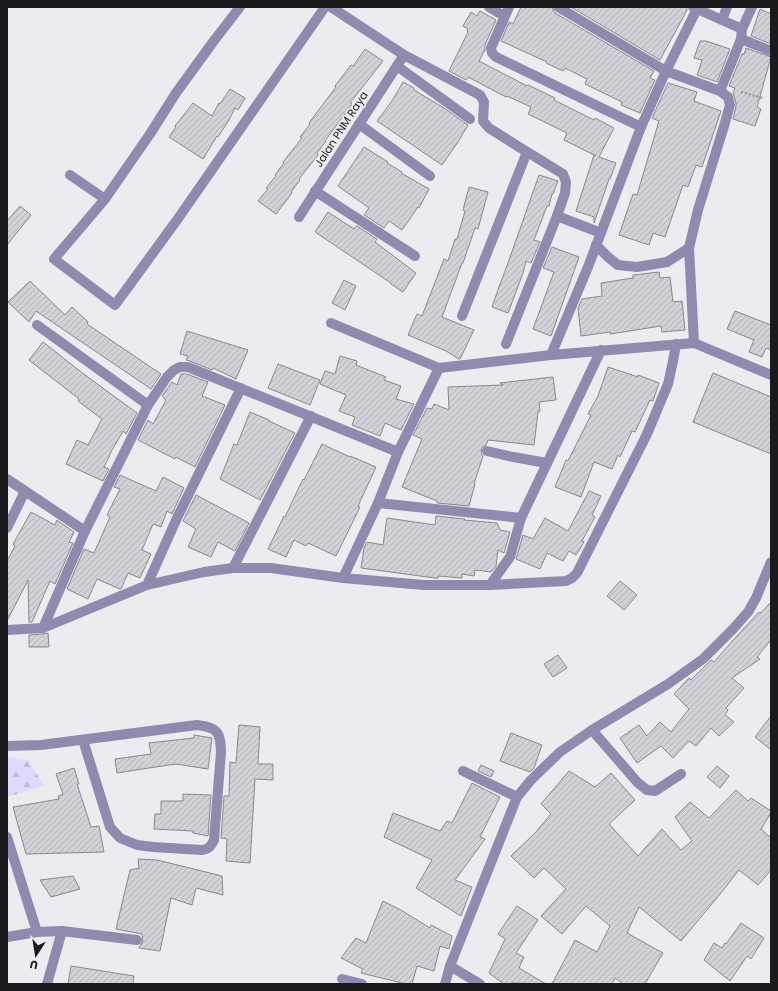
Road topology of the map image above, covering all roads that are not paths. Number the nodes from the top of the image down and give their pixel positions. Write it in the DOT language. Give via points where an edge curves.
graph roads {
  1 [pos="240,7"];
  2 [pos="325,7"];
  3 [pos="331,7"];
  4 [pos="489,7"];
  5 [pos="558,7"];
  6 [pos="727,7"];
  7 [pos="752,7"];
  8 [pos="695,8"];
  9 [pos="507,12"];
  10 [pos="722,20"];
  11 [pos="741,34"];
  12 [pos="771,51"];
  13 [pos="404,55"];
  14 [pos="397,66"];
  15 [pos="666,70"];
  16 [pos="720,91"];
  17 [pos="470,119"];
  18 [pos="359,124"];
  19 [pos="640,127"];
  20 [pos="527,152"];
  21 [pos="70,175"];
  22 [pos="430,176"];
  23 [pos="315,191"];
  24 [pos="104,199"];
  25 [pos="557,216"];
  26 [pos="299,217"];
  27 [pos="601,233"];
  28 [pos="596,244"];
  29 [pos="689,248"];
  30 [pos="415,256"];
  31 [pos="462,316"];
  32 [pos="331,323"];
  33 [pos="37,325"];
  34 [pos="694,343"];
  35 [pos="506,344"];
  36 [pos="676,344"];
  37 [pos="601,350"];
  38 [pos="551,355"];
  39 [pos="439,368"];
  40 [pos="771,375"];
  41 [pos="241,388"];
  42 [pos="148,406"];
  43 [pos="311,416"];
  44 [pos="487,451"];
  45 [pos="398,452"];
  46 [pos="548,463"];
  47 [pos="7,479"];
  48 [pos="25,491"];
  49 [pos="378,503"];
  50 [pos="521,518"];
  51 [pos="7,528"];
  52 [pos="86,531"];
  53 [pos="771,562"];
  54 [pos="233,568"];
  55 [pos="342,578"];
  56 [pos="147,585"];
  57 [pos="490,585"];
  58 [pos="43,628"];
  59 [pos="7,630"];
  60 [pos="592,730"];
  61 [pos="83,740"];
  62 [pos="7,746"];
  63 [pos="463,771"];
  64 [pos="681,774"];
  65 [pos="517,797"];
  66 [pos="7,837"];
  67 [pos="62,931"];
  68 [pos="37,932"];
  69 [pos="7,938"];
  70 [pos="137,940"];
  71 [pos="450,966"];
  72 [pos="342,979"];
  73 [pos="47,984"];
  74 [pos="362,984"];
  75 [pos="445,984"];
  76 [pos="480,984"];
  1 -- 24 [label="street" via="176,93"];
  2 -- 24 [label="street" via="115,305 54,259"];
  3 -- 13 [label="street"];
  4 -- 9 [label="street"];
  5 -- 15 [label="street"];
  6 -- 10 [label="street"];
  7 -- 11 [label="street"];
  8 -- 10 [label="street"];
  8 -- 15 [label="street"];
  9 -- 19 [label="street" via="491,48 496,57"];
  10 -- 11 [label="street"];
  11 -- 12 [label="street"];
  11 -- 16 [label="street"];
  13 -- 14 [label="street, Jalan PNM Raya"];
  13 -- 20 [label="street" via="480,95 484,102 485,124"];
  14 -- 17 [label="street"];
  14 -- 18 [label="street, Jalan PNM Raya"];
  15 -- 16 [label="street"];
  15 -- 19 [label="street"];
  16 -- 29 [label="street" via="728,97 730,104"];
  18 -- 22 [label="street"];
  18 -- 23 [label="street, Jalan PNM Raya"];
  19 -- 27 [label="street"];
  20 -- 25 [label="street" via="563,174 566,188"];
  20 -- 31 [label="street"];
  21 -- 24 [label="street"];
  23 -- 26 [label="street, Jalan PNM Raya"];
  23 -- 30 [label="street"];
  25 -- 27 [label="street"];
  25 -- 35 [label="street"];
  27 -- 28 [label="street"];
  28 -- 29 [label="street" via="618,265 637,267 667,262"];
  28 -- 38 [label="street"];
  29 -- 34 [label="street"];
  32 -- 39 [label="street"];
  33 -- 42 [label="street"];
  34 -- 36 [label="street"];
  34 -- 40 [label="street"];
  36 -- 37 [label="street"];
  36 -- 57 [label="street" via="668,384 647,434 577,573 566,581"];
  37 -- 38 [label="street"];
  37 -- 46 [label="street"];
  38 -- 39 [label="street"];
  39 -- 45 [label="street"];
  41 -- 42 [label="street" via="188,367 180,367 166,377"];
  41 -- 43 [label="street"];
  41 -- 56 [label="street"];
  42 -- 52 [label="street"];
  43 -- 45 [label="street"];
  43 -- 54 [label="street"];
  44 -- 46 [label="street"];
  45 -- 49 [label="street"];
  46 -- 50 [label="street"];
  47 -- 48 [label="street"];
  48 -- 51 [label="street"];
  48 -- 52 [label="street"];
  49 -- 50 [label="street"];
  49 -- 55 [label="street"];
  50 -- 57 [label="street" via="510,557"];
  52 -- 58 [label="street"];
  53 -- 60 [label="street" via="748,612 703,659 668,684"];
  54 -- 55 [label="street" via="271,568"];
  54 -- 56 [label="street"];
  55 -- 57 [label="street" via="424,585"];
  56 -- 58 [label="street"];
  58 -- 59 [label="street"];
  60 -- 64 [label="street" via="646,790 655,791"];
  60 -- 65 [label="street" via="560,752"];
  61 -- 61 [label="street" via="110,827 120,838 154,848 202,850 211,846 214,840 221,752 221,740 217,732 212,728 197,725"];
  61 -- 62 [label="street"];
  63 -- 65 [label="street"];
  65 -- 71 [label="street"];
  66 -- 68 [label="street"];
  67 -- 68 [label="street"];
  67 -- 70 [label="street"];
  67 -- 73 [label="street"];
  68 -- 69 [label="street"];
  71 -- 75 [label="street"];
  71 -- 76 [label="street"];
  72 -- 74 [label="street"];
}
